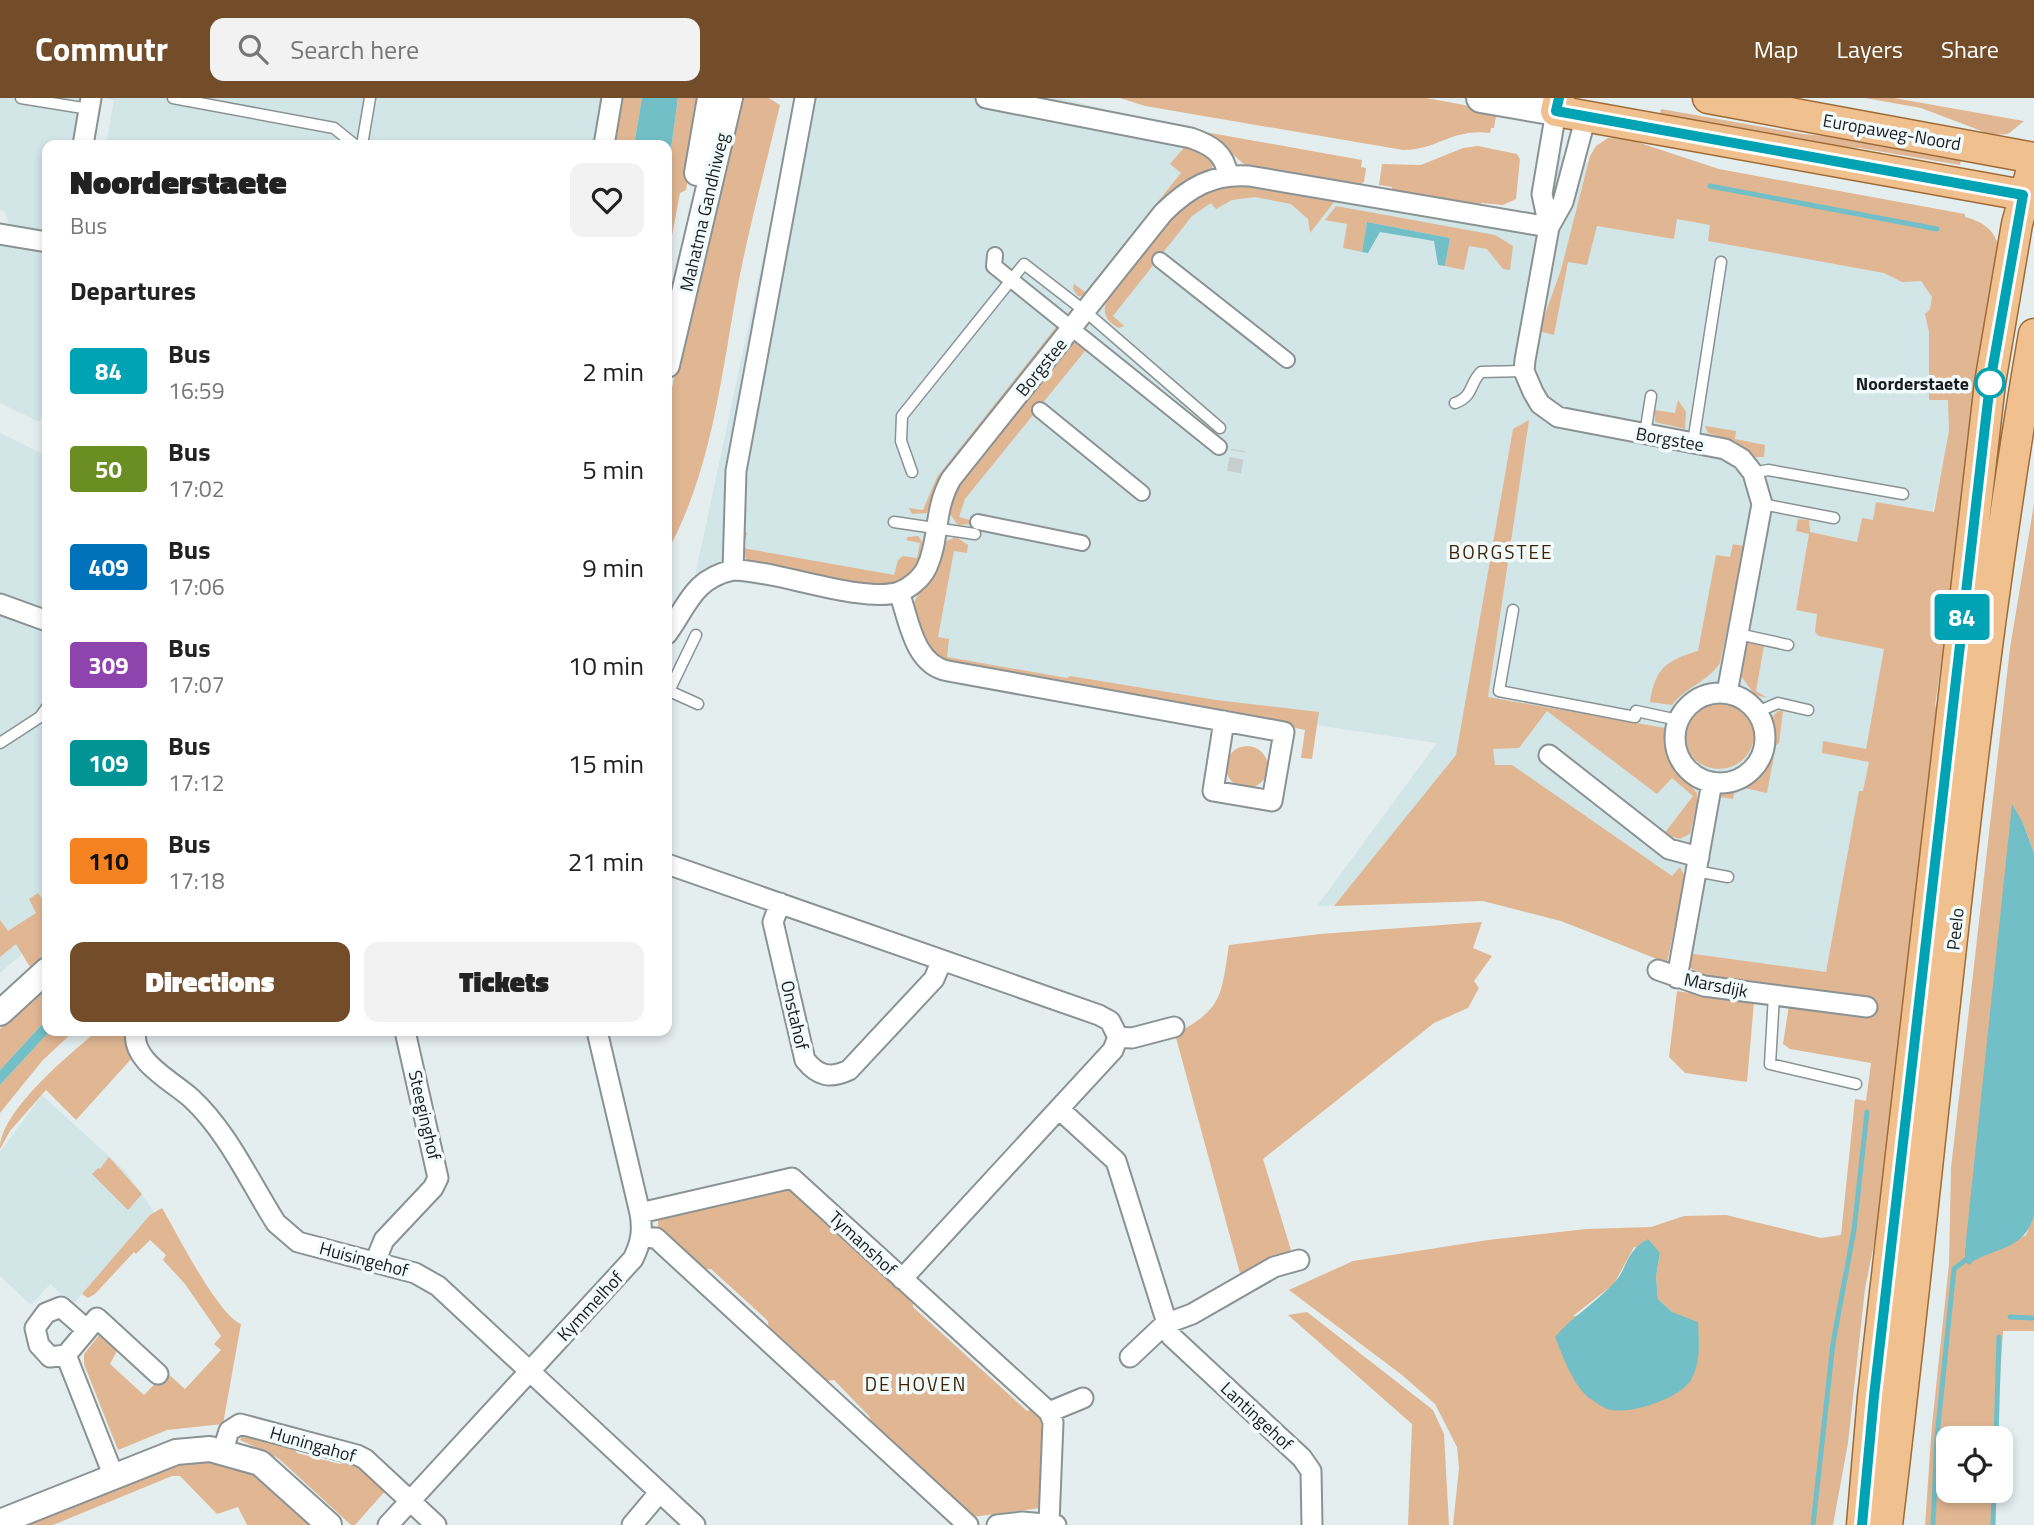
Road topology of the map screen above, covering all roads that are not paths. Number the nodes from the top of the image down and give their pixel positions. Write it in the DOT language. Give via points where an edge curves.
graph roads {
  1 [pos="21,98"];
  2 [pos="173,98"];
  3 [pos="370,98"];
  4 [pos="612,98"];
  5 [pos="710,98"];
  6 [pos="730,98"];
  7 [pos="805,98"];
  8 [pos="986,98"];
  9 [pos="1481,98"];
  10 [pos="1708,98"];
  11 [pos="90,104"];
  12 [pos="1557,104"];
  13 [pos="1589,107"];
  14 [pos="84,140"];
  15 [pos="349,140"];
  16 [pos="363,140"];
  17 [pos="605,140"];
  18 [pos="2034,160"];
  19 [pos="1228,176"];
  20 [pos="2029,196"];
  21 [pos="1549,228"];
  22 [pos="0,234"];
  23 [pos="42,242"];
  24 [pos="995,255"];
  25 [pos="1160,260"];
  26 [pos="1721,262"];
  27 [pos="1011,280"];
  28 [pos="1086,312"];
  29 [pos="672,323"];
  30 [pos="1072,330"];
  31 [pos="2034,334"];
  32 [pos="672,343"];
  33 [pos="1287,360"];
  34 [pos="1524,371"];
  35 [pos="1651,396"];
  36 [pos="1455,403"];
  37 [pos="1040,410"];
  38 [pos="1220,428"];
  39 [pos="1645,434"];
  40 [pos="1693,443"];
  41 [pos="1219,447"];
  42 [pos="912,471"];
  43 [pos="1753,473"];
  44 [pos="1142,493"];
  45 [pos="1903,494"];
  46 [pos="1762,504"];
  47 [pos="1834,518"];
  48 [pos="894,522"];
  49 [pos="976,528"];
  50 [pos="934,529"];
  51 [pos="1082,543"];
  52 [pos="733,570"];
  53 [pos="899,592"];
  54 [pos="0,604"];
  55 [pos="1513,610"];
  56 [pos="42,619"];
  57 [pos="672,627"];
  58 [pos="1738,634"];
  59 [pos="696,635"];
  60 [pos="1788,645"];
  61 [pos="672,682"];
  62 [pos="672,692"];
  63 [pos="1727,693"];
  64 [pos="698,704"];
  65 [pos="1808,709"];
  66 [pos="1757,712"];
  67 [pos="42,714"];
  68 [pos="1678,720"];
  69 [pos="1224,721"];
  70 [pos="0,743"];
  71 [pos="1549,755"];
  72 [pos="1712,782"];
  73 [pos="1698,864"];
  74 [pos="672,866"];
  75 [pos="1728,877"];
  76 [pos="780,903"];
  77 [pos="942,960"];
  78 [pos="1658,970"];
  79 [pos="42,975"];
  80 [pos="1677,978"];
  81 [pos="1774,995"];
  82 [pos="1867,1007"];
  83 [pos="0,1013"];
  84 [pos="1174,1027"];
  85 [pos="136,1036"];
  86 [pos="406,1036"];
  87 [pos="598,1036"];
  88 [pos="1118,1037"];
  89 [pos="1856,1084"];
  90 [pos="1059,1109"];
  91 [pos="640,1213"];
  92 [pos="642,1237"];
  93 [pos="1299,1260"];
  94 [pos="375,1262"];
  95 [pos="902,1279"];
  96 [pos="1165,1324"];
  97 [pos="86,1329"];
  98 [pos="66,1355"];
  99 [pos="1130,1357"];
  100 [pos="531,1371"];
  101 [pos="158,1374"];
  102 [pos="1083,1398"];
  103 [pos="1888,1399"];
  104 [pos="1049,1412"];
  105 [pos="223,1450"];
  106 [pos="111,1470"];
  107 [pos="660,1493"];
  108 [pos="410,1501"];
  109 [pos="0,1522"];
  110 [pos="1053,1524"];
  111 [pos="329,1525"];
  112 [pos="388,1525"];
  113 [pos="436,1525"];
  114 [pos="632,1525"];
  115 [pos="695,1525"];
  116 [pos="968,1525"];
  117 [pos="997,1525"];
  118 [pos="1312,1525"];
  119 [pos="1841,1525"];
  120 [pos="1862,1525"];
  121 [pos="1886,1525"];
  122 [pos="1908,1525"];
  1 -- 11 [label="lane"];
  2 -- 15 [label="lane" via="334,128"];
  3 -- 16 [label="lane"];
  4 -- 17 [label="street"];
  5 -- 29 [label="street, Mahatma Gandhiweg"];
  6 -- 32 [label="street, Mahatma Gandhiweg"];
  7 -- 52 [label="street" via="736,471"];
  8 -- 19 [label="street" via="1191,138 1216,150"];
  9 -- 12 [label="main road"];
  10 -- 18 [label="main road, Europaweg-Noord"];
  11 -- 14 [label="street"];
  12 -- 13 [label="main road"];
  12 -- 21 [label="street" via="1542,194"];
  13 -- 20 [label="main road"];
  13 -- 21 [label="street" via="1563,202"];
  18 -- 20 [label="main road, Peelo"];
  19 -- 21 [label="street, Borgstee"];
  19 -- 28 [label="street, Borgstee" via="1197,185 1171,204"];
  20 -- 103 [label="main road, Peelo" via="1990,383"];
  21 -- 34 [label="street"];
  22 -- 23 [label="street"];
  24 -- 27 [label="street" via="994,266"];
  25 -- 33 [label="street"];
  26 -- 40 [label="lane"];
  27 -- 28 [label="lane" via="1024,264"];
  27 -- 30 [label="street"];
  27 -- 42 [label="lane" via="902,416 901,441"];
  28 -- 30 [label="street, Borgstee"];
  28 -- 38 [label="lane"];
  30 -- 41 [label="street"];
  30 -- 50 [label="street, Borgstee" via="951,479 939,501"];
  31 -- 103 [label="main road, Peelo" via="2009,484"];
  34 -- 36 [label="lane" via="1481,372 1472,392"];
  34 -- 39 [label="street, Borgstee" via="1540,404 1558,418"];
  35 -- 39 [label="lane"];
  37 -- 44 [label="street"];
  39 -- 40 [label="street, Borgstee"];
  40 -- 43 [label="street, Borgstee" via="1725,449"];
  43 -- 45 [label="lane" via="1768,470"];
  43 -- 46 [label="street"];
  46 -- 47 [label="lane"];
  46 -- 58 [label="street"];
  48 -- 50 [label="lane"];
  49 -- 50 [label="lane"];
  49 -- 51 [label="street"];
  50 -- 53 [label="street, Borgstee" via="927,567 911,586"];
  52 -- 53 [label="street" via="867,593"];
  52 -- 57 [label="street" via="702,583"];
  53 -- 69 [label="street" via="923,658 937,669"];
  54 -- 56 [label="street"];
  55 -- 68 [label="lane" via="1499,691 1635,717 1636,711"];
  58 -- 60 [label="lane"];
  58 -- 63 [label="street"];
  59 -- 61 [label="lane"];
  62 -- 64 [label="lane"];
  63 -- 66 [label="street"];
  63 -- 68 [label="street" via="1703,695"];
  65 -- 66 [label="lane" via="1778,703"];
  66 -- 72 [label="street" via="1765,741 1753,768 1727,782"];
  67 -- 70 [label="lane"];
  68 -- 72 [label="street" via="1676,752 1691,772"];
  69 -- 69 [label="street" via="1284,732 1272,801 1213,791"];
  71 -- 73 [label="street" via="1669,849"];
  72 -- 73 [label="street"];
  73 -- 75 [label="lane"];
  73 -- 80 [label="street"];
  74 -- 76 [label="street"];
  76 -- 77 [label="street"];
  76 -- 77 [label="street, Onstahof" via="773,922 805,1060 824,1076 849,1070 934,979"];
  77 -- 88 [label="street" via="1099,1015 1110,1021"];
  78 -- 80 [label="street, Marsdijk"];
  79 -- 83 [label="street"];
  80 -- 81 [label="street, Marsdijk"];
  81 -- 82 [label="street, Marsdijk"];
  81 -- 89 [label="lane" via="1770,1064"];
  84 -- 88 [label="street"];
  85 -- 94 [label="street, Huisingehof" via="141,1056 211,1121 287,1234 298,1242"];
  86 -- 94 [label="street, Steeginghof" via="438,1178 384,1240"];
  87 -- 91 [label="street"];
  88 -- 90 [label="street" via="1113,1049"];
  90 -- 95 [label="street"];
  90 -- 96 [label="street, Lantingehof" via="1116,1161"];
  91 -- 92 [label="street"];
  91 -- 95 [label="street, Tymanshof" via="792,1178"];
  92 -- 100 [label="street, Kymmelhof" via="633,1259"];
  92 -- 116 [label="street" via="656,1238"];
  93 -- 96 [label="street" via="1274,1267 1192,1314"];
  94 -- 100 [label="street, Huisingehof" via="428,1278"];
  95 -- 104 [label="street, Tymanshof"];
  96 -- 99 [label="street"];
  96 -- 118 [label="street, Lantingehof" via="1179,1344 1303,1458 1311,1471"];
  97 -- 98 [label="street"];
  97 -- 98 [label="street" via="61,1307 46,1313 35,1328 39,1345 50,1357"];
  97 -- 101 [label="street" via="97,1318"];
  98 -- 106 [label="street"];
  100 -- 107 [label="street, Huisingehof"];
  100 -- 108 [label="street, Kymmelhof"];
  102 -- 104 [label="street"];
  103 -- 119 [label="main road" via="1855,1444"];
  103 -- 120 [label="main road, Peelo"];
  103 -- 121 [label="main road, Peelo"];
  103 -- 122 [label="main road" via="1910,1442"];
  104 -- 110 [label="street" via="1053,1422"];
  105 -- 106 [label="street" via="176,1452"];
  105 -- 108 [label="street, Huningahof" via="229,1431 240,1424 356,1455"];
  105 -- 111 [label="street" via="260,1463"];
  106 -- 109 [label="street"];
  107 -- 114 [label="street"];
  107 -- 115 [label="street, Huisingehof"];
  108 -- 112 [label="street, Kymmelhof"];
  108 -- 113 [label="street, Huningahof"];
  110 -- 117 [label="street"];
}
